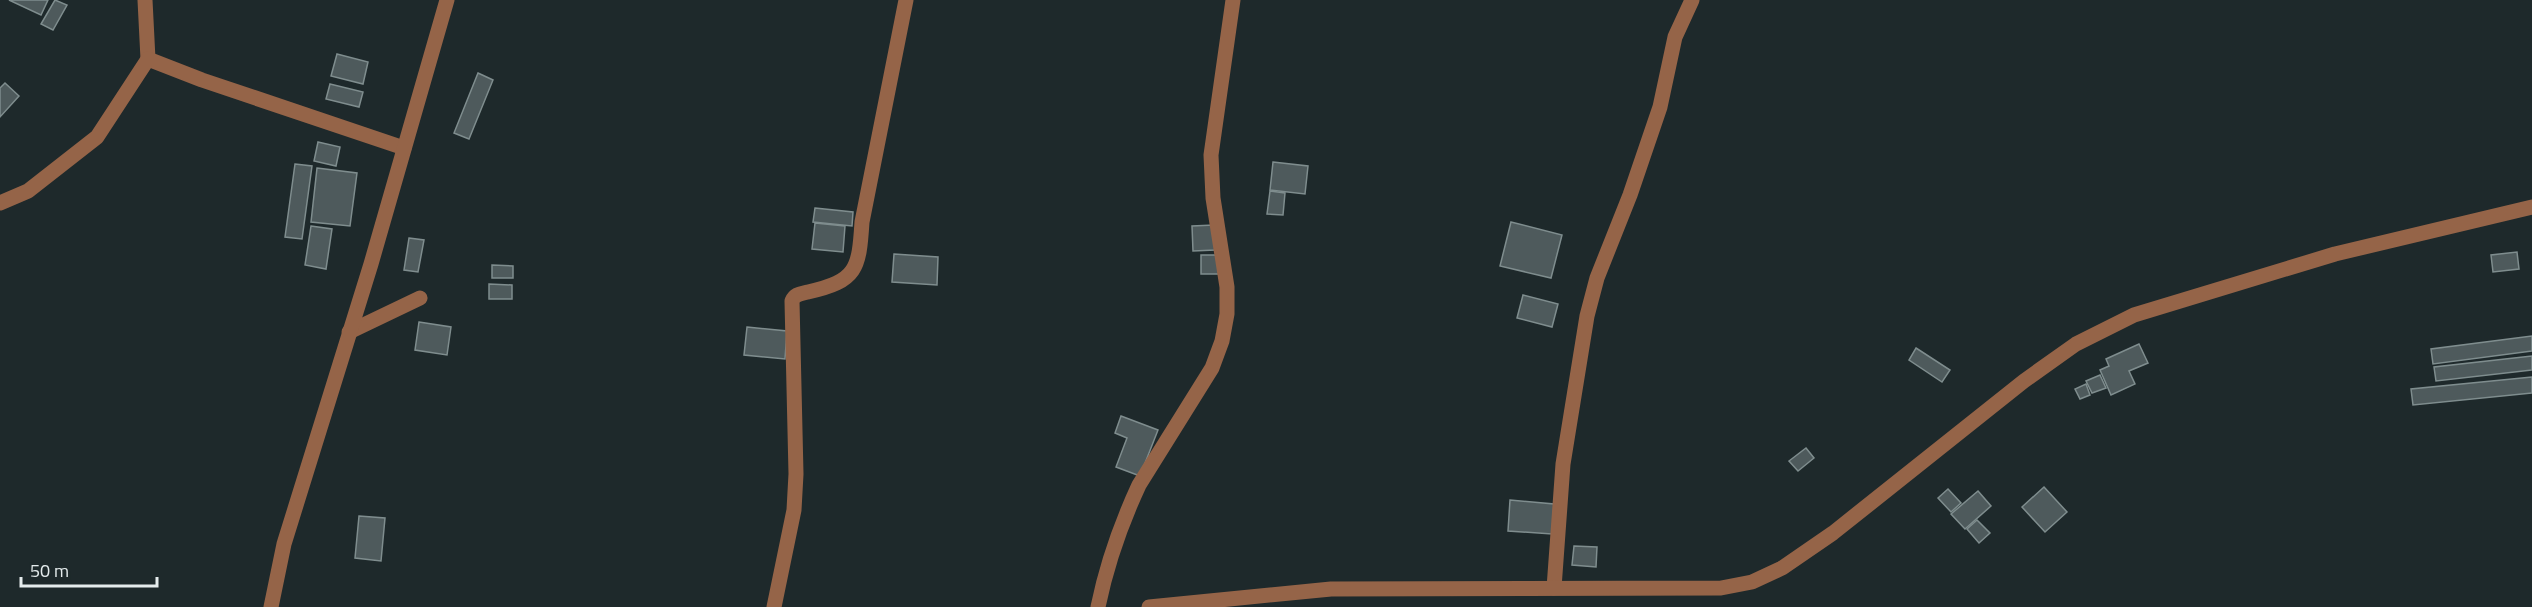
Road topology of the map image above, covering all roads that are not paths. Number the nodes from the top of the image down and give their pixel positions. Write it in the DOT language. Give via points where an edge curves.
graph roads {
  1 [pos="145,0"];
  2 [pos="447,0"];
  3 [pos="906,0"];
  4 [pos="1233,0"];
  5 [pos="1692,0"];
  6 [pos="148,59"];
  7 [pos="404,148"];
  8 [pos="0,203"];
  9 [pos="2532,207"];
  10 [pos="420,298"];
  11 [pos="350,332"];
  12 [pos="1554,588"];
  13 [pos="271,607"];
  14 [pos="774,607"];
  15 [pos="1098,607"];
  16 [pos="1149,607"];
  1 -- 6 [label="street"];
  2 -- 7 [label="street"];
  3 -- 14 [label="street" via="862,222 860,255 855,268 841,281 797,295 792,301 795,498"];
  4 -- 15 [label="street" via="1211,155 1227,287 1222,341 1212,368 1129,506 1106,565"];
  5 -- 12 [label="street" via="1675,37 1660,107 1597,278 1587,316 1563,464"];
  6 -- 7 [label="street"];
  6 -- 8 [label="street" via="97,137 28,191"];
  7 -- 11 [label="street"];
  9 -- 12 [label="street" via="2335,254 2134,315 2076,344 1833,533 1782,568 1752,582 1721,588"];
  10 -- 11 [label="street"];
  11 -- 13 [label="street" via="284,544"];
  12 -- 16 [label="street" via="1331,589"];
}
